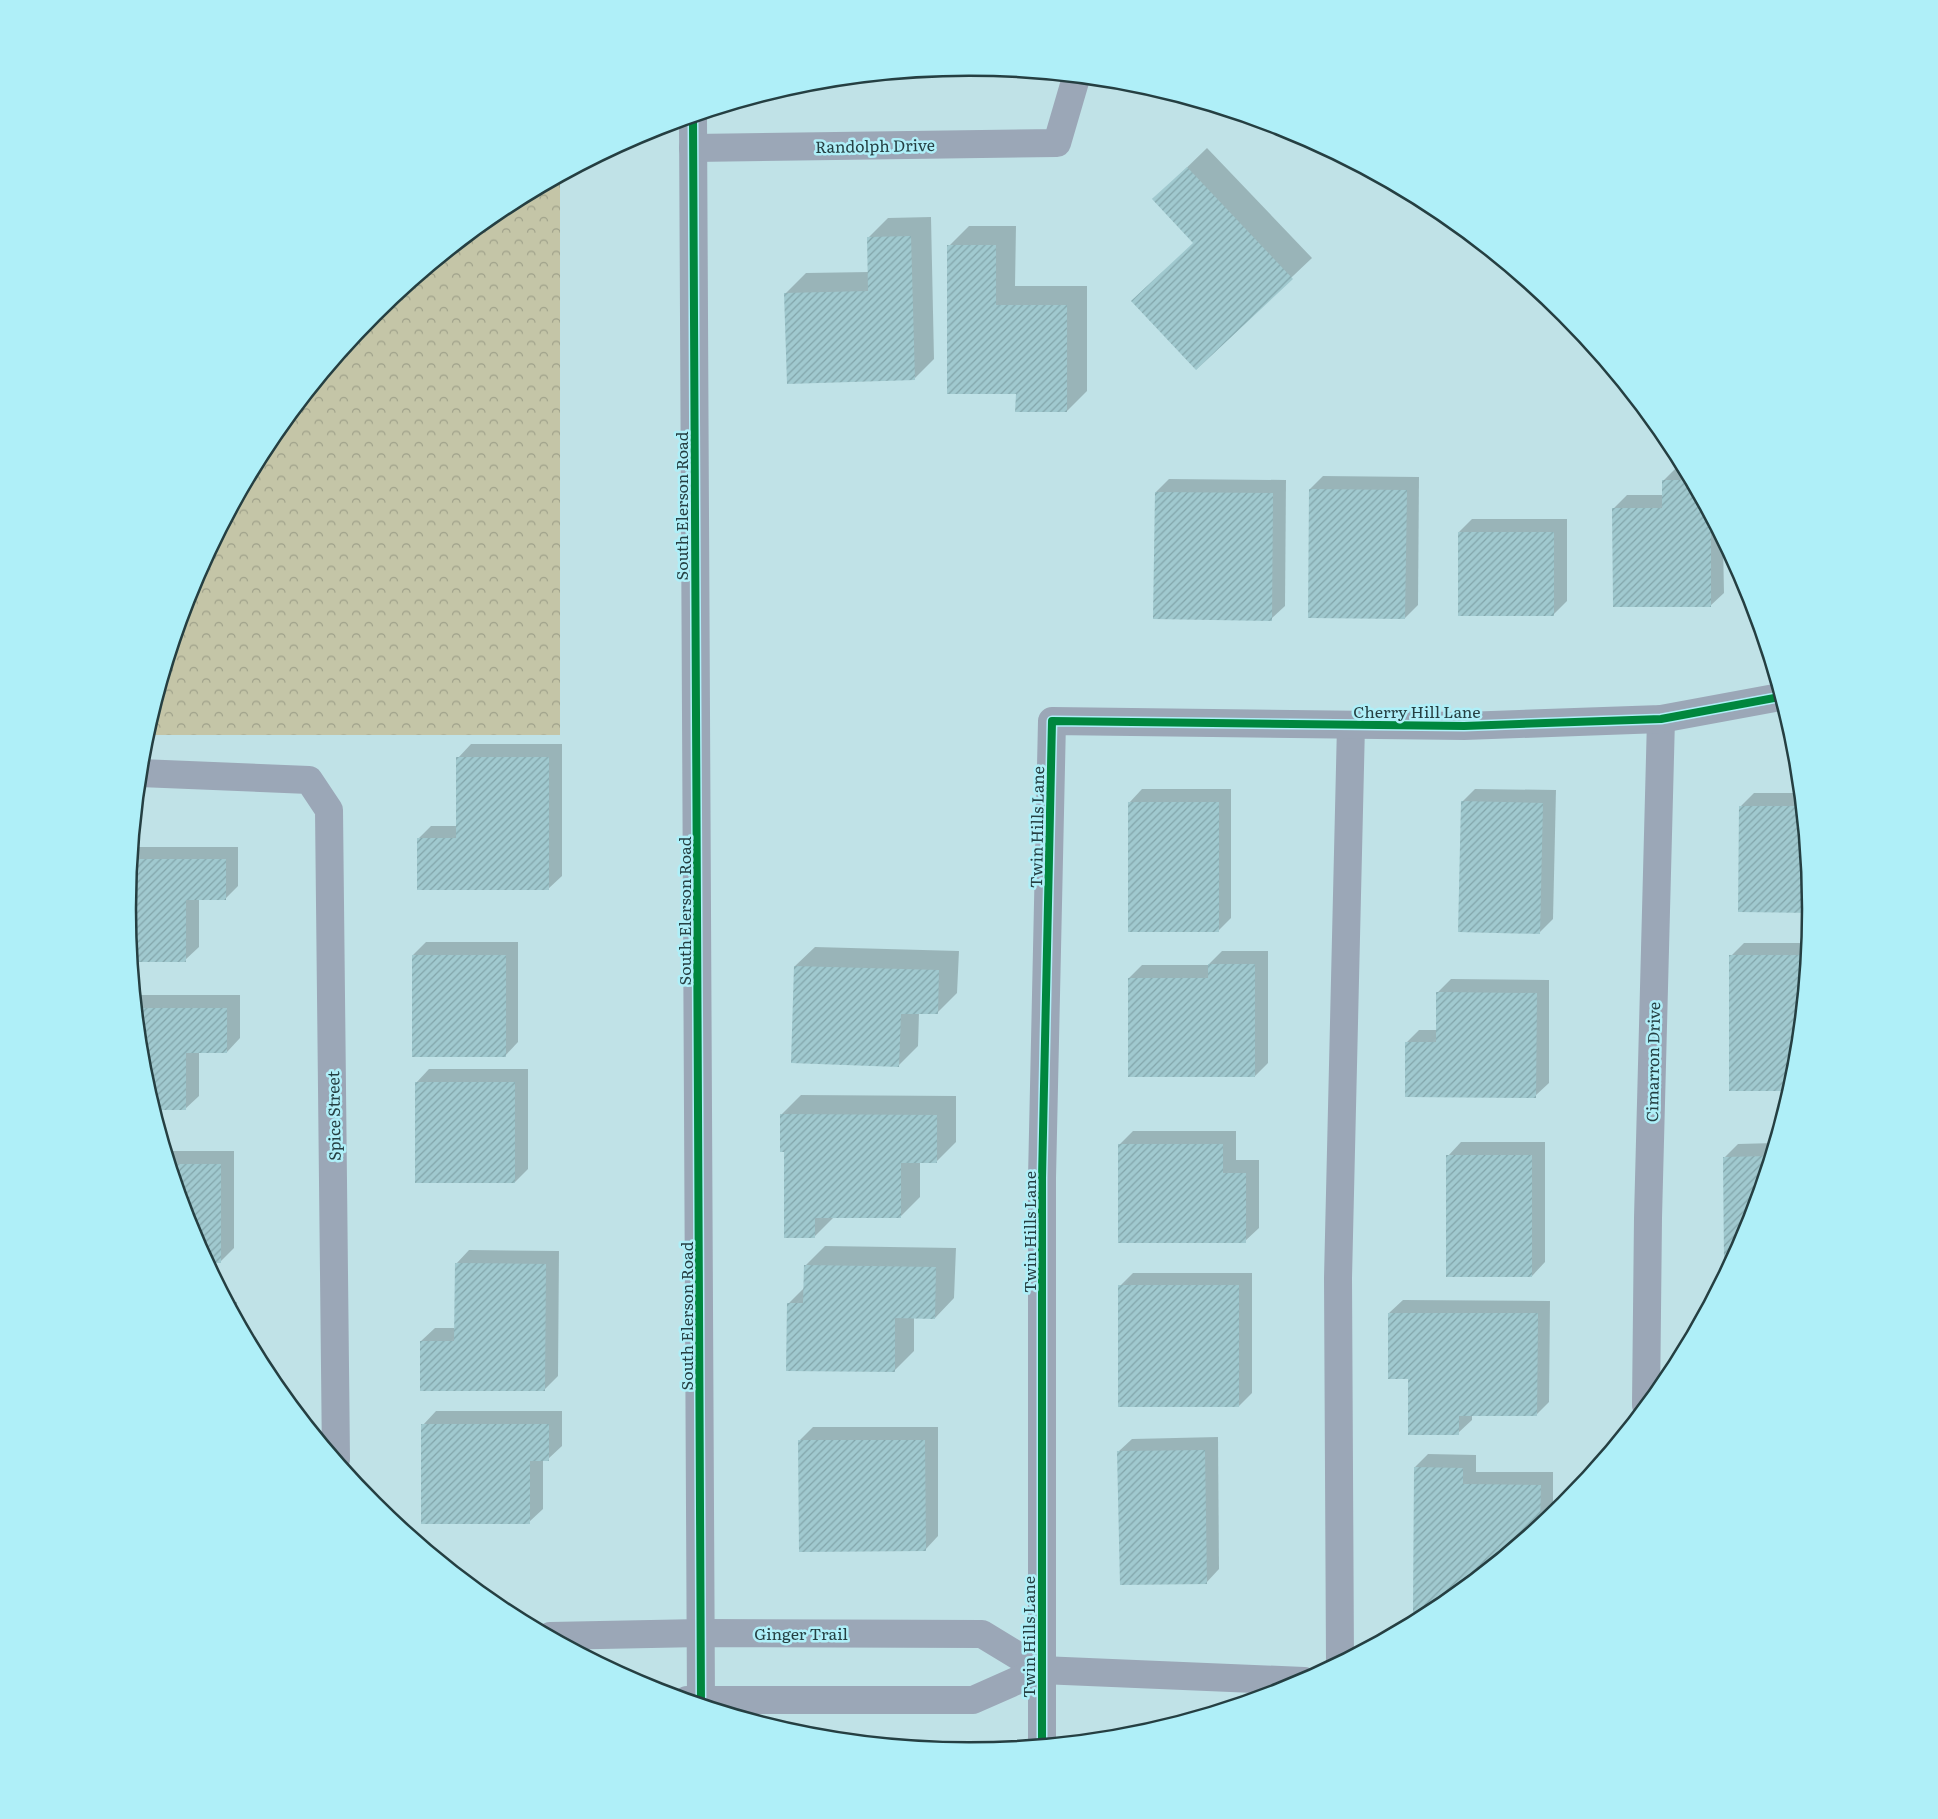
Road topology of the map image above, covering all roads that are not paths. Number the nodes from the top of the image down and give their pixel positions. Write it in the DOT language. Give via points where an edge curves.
graph roads {
  1 [pos="1075,83"];
  2 [pos="693,123"];
  3 [pos="693,148"];
  4 [pos="1775,698"];
  5 [pos="1661,719"];
  6 [pos="1052,721"];
  7 [pos="1351,725"];
  8 [pos="148,773"];
  9 [pos="1646,1394"];
  10 [pos="336,1450"];
  11 [pos="701,1633"];
  12 [pos="561,1636"];
  13 [pos="1340,1656"];
  14 [pos="1041,1670"];
  15 [pos="1285,1680"];
  16 [pos="696,1697"];
  17 [pos="708,1701"];
  18 [pos="1042,1739"];
  1 -- 3 [label="street, Randolph Drive" via="1057,143"];
  2 -- 3 [label="street, South Elerson Road"];
  3 -- 11 [label="street, South Elerson Road"];
  4 -- 5 [label="street, Cherry Hill Lane"];
  5 -- 7 [label="street, Cherry Hill Lane" via="1464,726"];
  5 -- 9 [label="street, Cimarron Drive"];
  6 -- 7 [label="street, Cherry Hill Lane"];
  6 -- 14 [label="street, Twin Hills Lane" via="1042,1178"];
  7 -- 13 [label="street" via="1338,1278"];
  8 -- 10 [label="street, Spice Street" via="309,780 329,810"];
  11 -- 12 [label="street, Ginger Trail"];
  11 -- 14 [label="street, Ginger Trail" via="982,1634"];
  11 -- 16 [label="street, South Elerson Road"];
  14 -- 15 [label="street, Ginger Trail"];
  14 -- 17 [label="street, Ginger Trail" via="973,1700"];
  14 -- 18 [label="street, Twin Hills Lane"];
}
